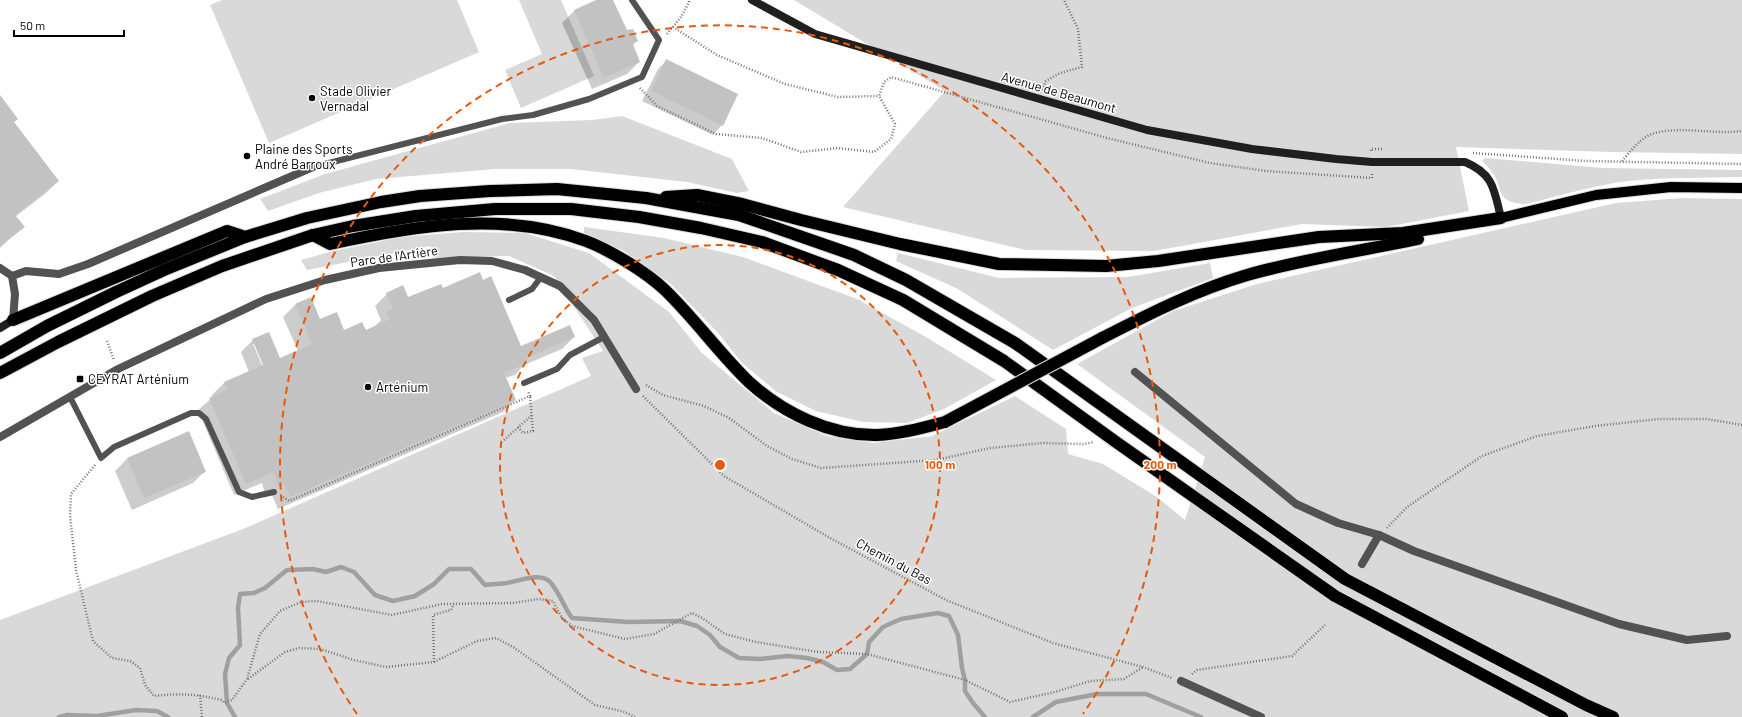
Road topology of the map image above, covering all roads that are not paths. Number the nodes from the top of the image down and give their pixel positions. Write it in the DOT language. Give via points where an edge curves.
graph roads {
  1 [pos="632,0"];
  2 [pos="752,0"];
  3 [pos="313,167"];
  4 [pos="1742,188"];
  5 [pos="646,198"];
  6 [pos="1501,218"];
  7 [pos="313,235"];
  8 [pos="245,237"];
  9 [pos="0,268"];
  10 [pos="12,276"];
  11 [pos="541,277"];
  12 [pos="509,300"];
  13 [pos="13,320"];
  14 [pos="0,328"];
  15 [pos="604,337"];
  16 [pos="0,353"];
  17 [pos="1135,372"];
  18 [pos="0,373"];
  19 [pos="524,383"];
  20 [pos="636,389"];
  21 [pos="70,397"];
  22 [pos="0,437"];
  23 [pos="274,492"];
  24 [pos="1379,535"];
  25 [pos="1362,564"];
  26 [pos="1727,636"];
  27 [pos="1181,681"];
  28 [pos="1261,717"];
  29 [pos="1562,717"];
  30 [pos="1613,717"];
  1 -- 3 [label="lane" via="659,40 642,77 589,99 533,115 502,119"];
  2 -- 6 [label="main road, Avenue de Beaumont" via="815,34 1147,130 1252,149 1372,162 1465,162 1486,175 1494,189"];
  3 -- 10 [label="street" via="59,274 26,271"];
  4 -- 6 [label="main road" via="1671,186 1596,196"];
  5 -- 6 [label="highway" via="697,195 900,244 999,264 1106,266 1158,262 1318,237 1403,233"];
  5 -- 8 [label="highway" via="557,188 420,196 306,218"];
  5 -- 30 [label="highway" via="739,216 854,255 906,280 1015,343 1345,579"];
  6 -- 7 [label="highway, bridge" via="1248,275 1209,288 1161,308 945,422 910,432 877,435 844,432 784,409 749,382 664,289 628,263 586,241 537,227 476,223 381,233 330,244"];
  7 -- 18 [label="highway" via="222,266 152,296"];
  7 -- 29 [label="highway" via="416,216 495,209 571,209 701,228 762,242 838,270 903,300 1004,361 1335,596"];
  8 -- 13 [label="highway" via="227,231"];
  8 -- 16 [label="highway" via="116,292 47,326"];
  9 -- 10 [label="street"];
  10 -- 13 [label="street"];
  11 -- 12 [label="lane" via="532,289"];
  11 -- 15 [label="street, Parc de l'Artière" via="560,286 594,320"];
  11 -- 21 [label="street, Parc de l'Artière" via="492,261 460,260 378,268 333,278 266,299 118,369"];
  13 -- 14 [label="main road"];
  15 -- 19 [label="lane" via="570,355 557,369"];
  15 -- 20 [label="street, Parc de l'Artière"];
  17 -- 24 [label="street" via="1296,504 1338,523"];
  21 -- 22 [label="street, Parc de l'Artière"];
  21 -- 23 [label="lane" via="101,458 114,447 191,413 199,413 206,419 239,492 252,497"];
  24 -- 25 [label="street"];
  24 -- 26 [label="street" via="1414,551 1619,624 1687,640"];
  27 -- 28 [label="street"];
}
